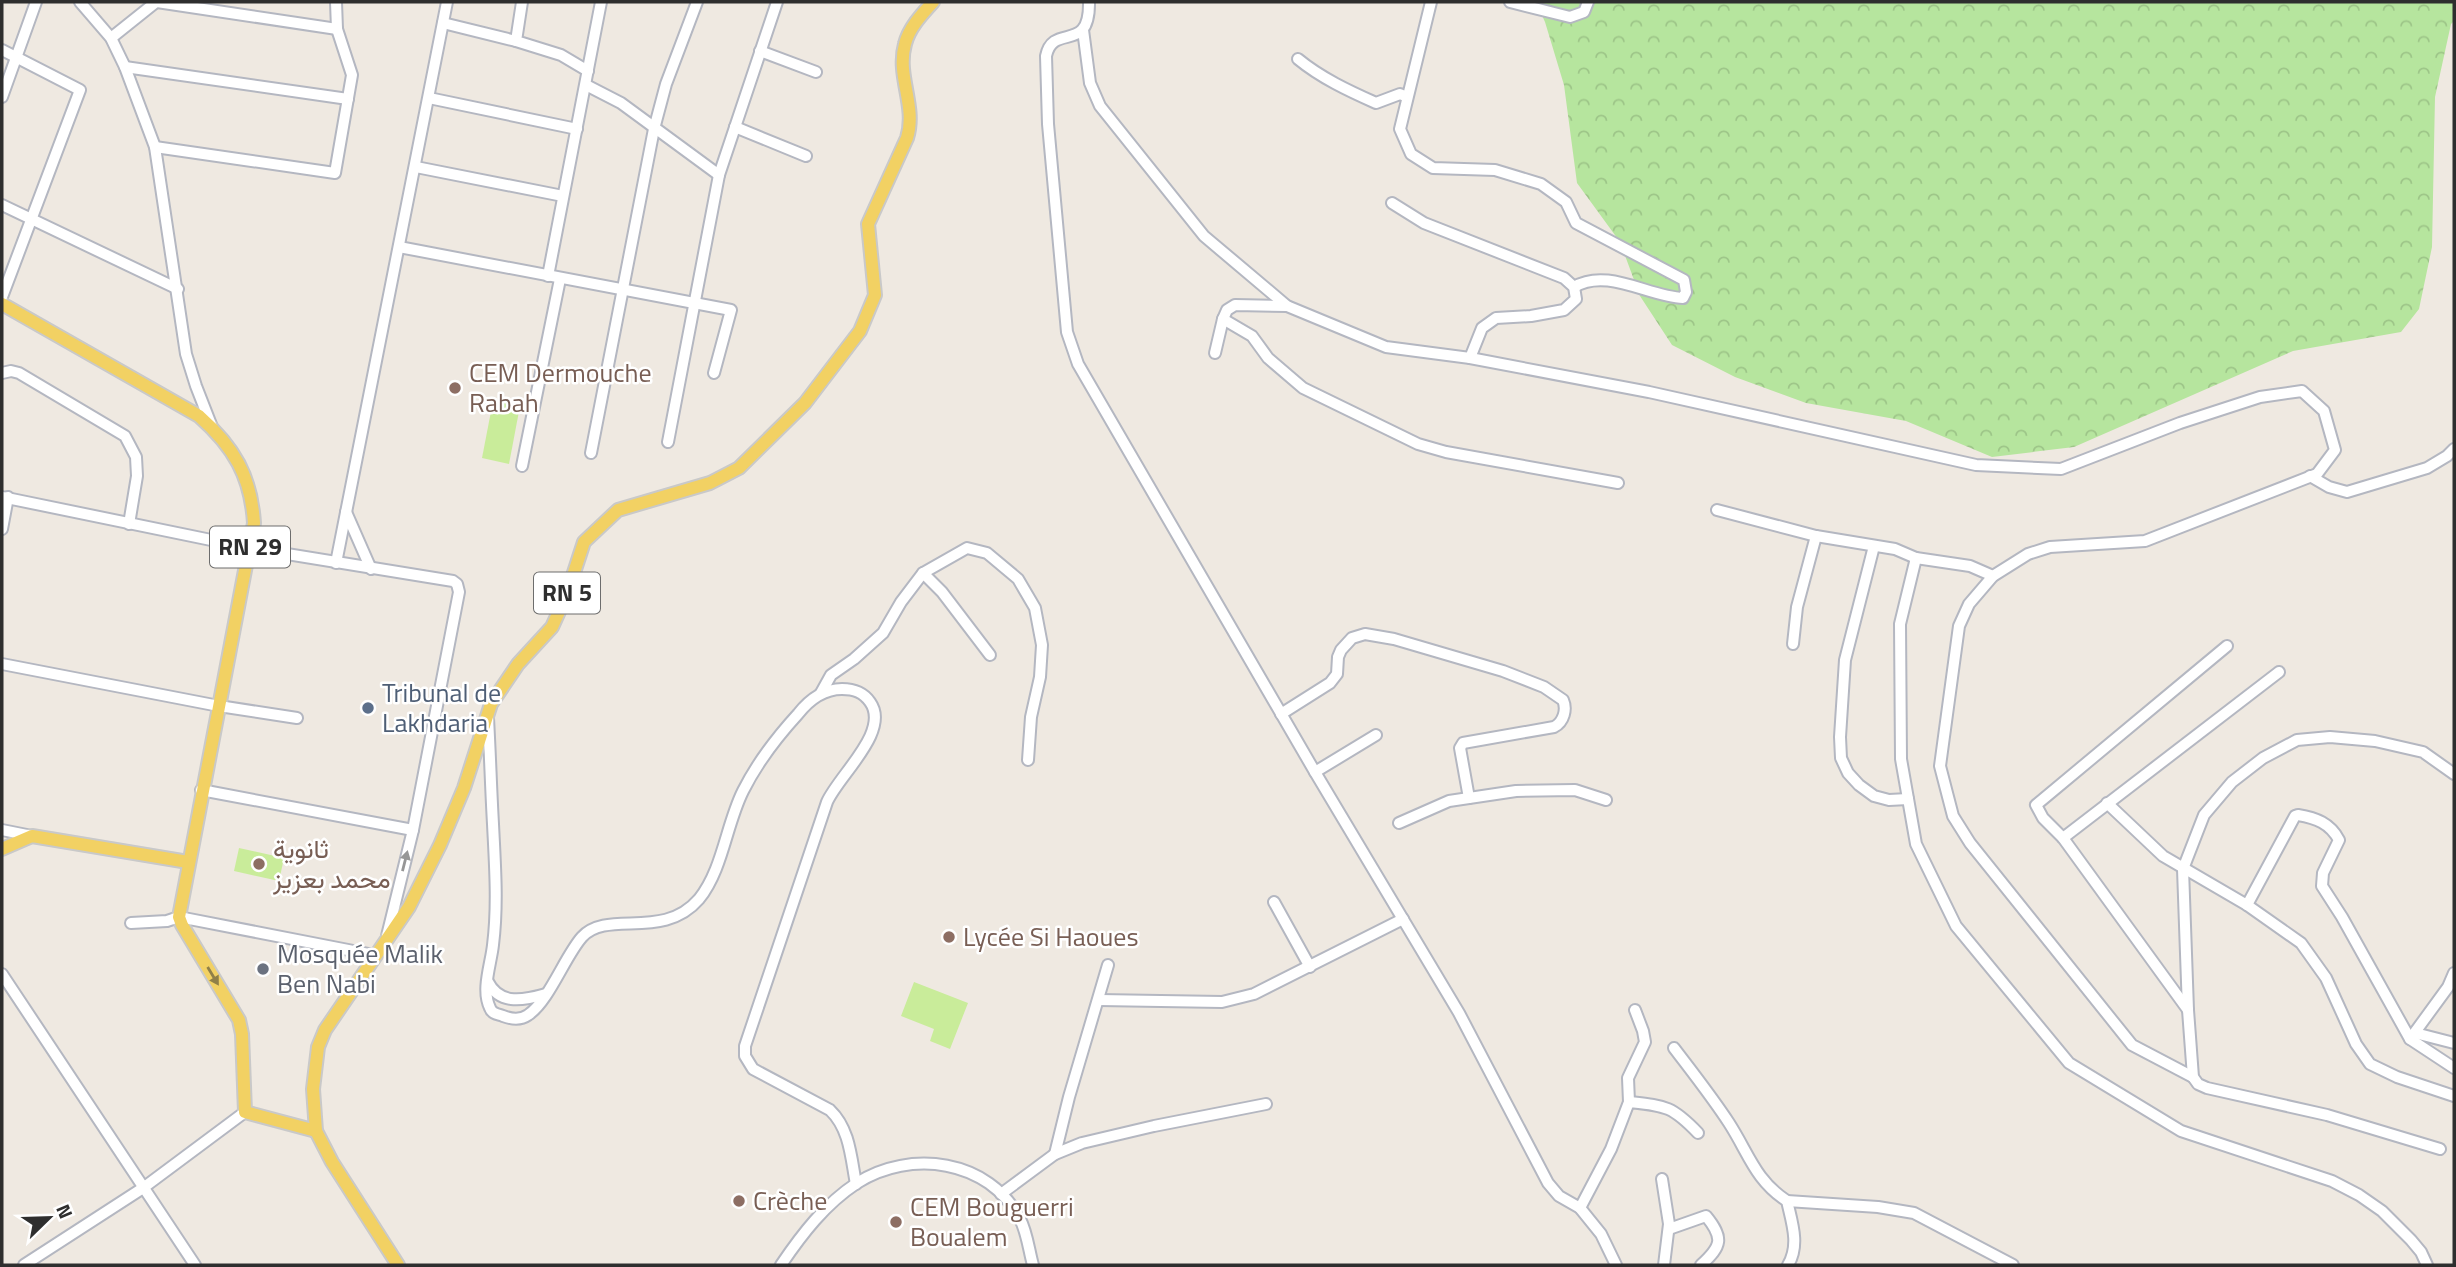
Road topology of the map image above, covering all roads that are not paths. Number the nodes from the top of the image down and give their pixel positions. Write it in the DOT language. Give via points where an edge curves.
graph roads {
  1 [pos="36,2"];
  2 [pos="80,2"];
  3 [pos="156,2"];
  4 [pos="336,2"];
  5 [pos="447,2"];
  6 [pos="522,2"];
  7 [pos="601,2"];
  8 [pos="697,2"];
  9 [pos="777,2"];
  10 [pos="933,2"];
  11 [pos="1089,2"];
  12 [pos="1430,2"];
  13 [pos="1510,2"];
  14 [pos="1588,2"];
  15 [pos="443,23"];
  16 [pos="337,29"];
  17 [pos="1083,30"];
  18 [pos="111,38"];
  19 [pos="516,41"];
  20 [pos="2,50"];
  21 [pos="760,51"];
  22 [pos="17,58"];
  23 [pos="1298,59"];
  24 [pos="125,67"];
  25 [pos="588,71"];
  26 [pos="816,72"];
  27 [pos="586,85"];
  28 [pos="2,97"];
  29 [pos="1407,97"];
  30 [pos="429,98"];
  31 [pos="348,100"];
  32 [pos="735,127"];
  33 [pos="577,129"];
  34 [pos="654,129"];
  35 [pos="155,146"];
  36 [pos="806,156"];
  37 [pos="416,167"];
  38 [pos="719,175"];
  39 [pos="563,196"];
  40 [pos="1392,203"];
  41 [pos="2,205"];
  42 [pos="32,221"];
  43 [pos="399,247"];
  44 [pos="548,276"];
  45 [pos="560,279"];
  46 [pos="1574,287"];
  47 [pos="178,289"];
  48 [pos="623,291"];
  49 [pos="2,297"];
  50 [pos="2,304"];
  51 [pos="695,304"];
  52 [pos="1287,306"];
  53 [pos="1223,319"];
  54 [pos="1215,353"];
  55 [pos="1470,358"];
  56 [pos="2,373"];
  57 [pos="714,373"];
  58 [pos="212,427"];
  59 [pos="668,442"];
  60 [pos="2454,449"];
  61 [pos="591,453"];
  62 [pos="522,466"];
  63 [pos="2310,476"];
  64 [pos="1618,483"];
  65 [pos="5,497"];
  66 [pos="1717,510"];
  67 [pos="346,512"];
  68 [pos="129,524"];
  69 [pos="2,529"];
  70 [pos="1816,536"];
  71 [pos="1874,546"];
  72 [pos="250,548"];
  73 [pos="1916,558"];
  74 [pos="336,562"];
  75 [pos="371,569"];
  76 [pos="923,573"];
  77 [pos="1993,576"];
  78 [pos="1793,644"];
  79 [pos="2227,646"];
  80 [pos="990,655"];
  81 [pos="2,664"];
  82 [pos="2279,672"];
  83 [pos="821,693"];
  84 [pos="219,706"];
  85 [pos="1281,714"];
  86 [pos="487,716"];
  87 [pos="297,718"];
  88 [pos="1376,735"];
  89 [pos="1028,761"];
  90 [pos="1315,772"];
  91 [pos="2454,774"];
  92 [pos="201,790"];
  93 [pos="1469,798"];
  94 [pos="1908,799"];
  95 [pos="1606,800"];
  96 [pos="2107,803"];
  97 [pos="1399,823"];
  98 [pos="2,830"];
  99 [pos="413,830"];
  100 [pos="32,836"];
  101 [pos="2063,838"];
  102 [pos="2,849"];
  103 [pos="188,862"];
  104 [pos="2183,869"];
  105 [pos="1274,902"];
  106 [pos="2247,905"];
  107 [pos="179,916"];
  108 [pos="1403,919"];
  109 [pos="131,923"];
  110 [pos="386,939"];
  111 [pos="374,955"];
  112 [pos="1108,965"];
  113 [pos="1310,967"];
  114 [pos="2454,973"];
  115 [pos="2,974"];
  116 [pos="487,979"];
  117 [pos="2451,988"];
  118 [pos="546,994"];
  119 [pos="1099,1000"];
  120 [pos="1635,1010"];
  121 [pos="2188,1010"];
  122 [pos="2412,1036"];
  123 [pos="2454,1043"];
  124 [pos="1674,1048"];
  125 [pos="2454,1068"];
  126 [pos="2193,1077"];
  127 [pos="2454,1096"];
  128 [pos="1629,1102"];
  129 [pos="1266,1104"];
  130 [pos="245,1112"];
  131 [pos="316,1131"];
  132 [pos="1698,1133"];
  133 [pos="2440,1149"];
  134 [pos="1055,1154"];
  135 [pos="1661,1178"];
  136 [pos="856,1184"];
  137 [pos="143,1188"];
  138 [pos="1002,1194"];
  139 [pos="1787,1201"];
  140 [pos="1580,1208"];
  141 [pos="1669,1229"];
  142 [pos="24,1265"];
  143 [pos="195,1265"];
  144 [pos="398,1265"];
  145 [pos="781,1265"];
  146 [pos="1033,1265"];
  147 [pos="1616,1265"];
  148 [pos="1664,1265"];
  149 [pos="1701,1265"];
  150 [pos="1788,1265"];
  151 [pos="2013,1265"];
  152 [pos="2427,1265"];
  1 -- 22 [label="street"];
  2 -- 18 [label="street"];
  3 -- 16 [label="street"];
  3 -- 18 [label="street"];
  4 -- 16 [label="street"];
  5 -- 15 [label="street"];
  6 -- 19 [label="street"];
  7 -- 25 [label="street"];
  8 -- 34 [label="street"];
  9 -- 21 [label="street"];
  10 -- 86 [label="main road, RN 5" via="905,43 902,60 912,124 868,224 875,295 860,331 805,403 739,468 710,483 618,510 599,526 584,542 552,627 519,664"];
  11 -- 17 [label="street"];
  12 -- 29 [label="street"];
  13 -- 14 [label="street" via="1570,17 1584,12"];
  15 -- 19 [label="street"];
  15 -- 30 [label="street"];
  16 -- 31 [label="street" via="352,75"];
  17 -- 52 [label="street" via="1090,83 1107,116 1204,236"];
  17 -- 85 [label="street" via="1055,41 1046,56 1066,332 1079,364"];
  18 -- 24 [label="street"];
  19 -- 25 [label="street" via="561,55"];
  20 -- 22 [label="street"];
  21 -- 26 [label="street"];
  21 -- 32 [label="street"];
  22 -- 28 [label="street"];
  22 -- 42 [label="street" via="80,90"];
  23 -- 29 [label="street" via="1376,103 1400,94"];
  24 -- 31 [label="street"];
  24 -- 35 [label="street"];
  25 -- 27 [label="street"];
  27 -- 33 [label="street"];
  27 -- 34 [label="street" via="621,103"];
  29 -- 46 [label="street" via="1400,129 1411,154 1433,168 1495,170 1541,184 1566,202 1576,223 1684,280 1686,292 1683,298 1670,298 1608,281 1585,281"];
  30 -- 33 [label="street"];
  30 -- 37 [label="street"];
  31 -- 35 [label="street" via="335,173"];
  32 -- 36 [label="street"];
  32 -- 38 [label="street"];
  33 -- 39 [label="street"];
  34 -- 38 [label="street"];
  34 -- 48 [label="street"];
  35 -- 47 [label="street"];
  37 -- 39 [label="street"];
  37 -- 43 [label="street"];
  38 -- 51 [label="street"];
  39 -- 44 [label="street"];
  40 -- 46 [label="street" via="1424,223 1564,278"];
  41 -- 42 [label="street"];
  42 -- 47 [label="street"];
  42 -- 49 [label="street"];
  43 -- 44 [label="street"];
  43 -- 67 [label="street"];
  44 -- 45 [label="street"];
  45 -- 48 [label="street"];
  45 -- 62 [label="street"];
  46 -- 55 [label="street" via="1576,299 1564,310 1496,318 1482,328"];
  47 -- 58 [label="street" via="186,354"];
  48 -- 51 [label="street"];
  48 -- 61 [label="street"];
  50 -- 58 [label="main road, RN 29" via="181,404"];
  51 -- 57 [label="street" via="731,310"];
  51 -- 59 [label="street"];
  52 -- 53 [label="street" via="1235,305"];
  52 -- 55 [label="street" via="1386,347"];
  53 -- 54 [label="street"];
  53 -- 64 [label="street" via="1252,335 1268,358 1303,388 1418,444"];
  55 -- 63 [label="street" via="1649,392 1976,465 2062,469 2260,397 2302,391 2324,411 2335,450 2317,474"];
  56 -- 68 [label="street" via="19,373 125,436 136,457 137,476"];
  58 -- 72 [label="main road, RN 29" via="234,453 253,500"];
  60 -- 63 [label="street" via="2427,468 2347,492"];
  63 -- 77 [label="street" via="2145,541 2050,547 2028,554"];
  65 -- 68 [label="street"];
  65 -- 69 [label="street"];
  66 -- 70 [label="street"];
  67 -- 74 [label="street"];
  67 -- 75 [label="street"];
  68 -- 72 [label="street"];
  70 -- 71 [label="street"];
  70 -- 78 [label="street" via="1797,607"];
  71 -- 73 [label="street"];
  71 -- 94 [label="street" via="1845,660 1841,758 1848,773 1874,796"];
  72 -- 74 [label="street"];
  72 -- 84 [label="main road, RN 29"];
  73 -- 77 [label="street" via="1970,566"];
  73 -- 94 [label="street" via="1900,624 1901,759"];
  74 -- 75 [label="street"];
  75 -- 99 [label="street" via="453,581 459,592"];
  76 -- 80 [label="street"];
  76 -- 83 [label="street" via="883,633 831,675"];
  76 -- 89 [label="street" via="967,548 987,553 1018,579 1035,608 1042,645"];
  77 -- 126 [label="street" via="1969,604 1959,626 1940,766 1953,816 2132,1045"];
  79 -- 101 [label="street" via="2036,805"];
  81 -- 84 [label="street"];
  82 -- 96 [label="street"];
  83 -- 118 [label="street" via="793,719 743,791 699,898 670,920 593,928 582,937"];
  83 -- 136 [label="street" via="851,689 864,695 876,718 874,730 827,802 745,1056 753,1069 839,1119"];
  84 -- 87 [label="street"];
  84 -- 92 [label="main road, RN 29"];
  85 -- 90 [label="street"];
  85 -- 93 [label="street" via="1331,683 1341,650 1352,638 1366,634 1503,671 1563,700 1564,713 1555,727 1464,743 1460,748"];
  86 -- 110 [label="main road, RN 5" via="440,845 409,907"];
  86 -- 116 [label="street" via="497,913"];
  88 -- 90 [label="street"];
  90 -- 108 [label="street"];
  91 -- 104 [label="street" via="2423,752 2375,741 2297,740 2232,782 2204,815"];
  92 -- 99 [label="street"];
  92 -- 103 [label="main road, RN 29"];
  93 -- 95 [label="street" via="1559,789"];
  93 -- 97 [label="street" via="1438,804"];
  94 -- 152 [label="street" via="1916,844 1956,926 2068,1063 2181,1131 2332,1181 2359,1195 2411,1240"];
  96 -- 101 [label="street"];
  96 -- 104 [label="street"];
  98 -- 100 [label="street"];
  110 -- 99 [label="street, one-way"];
  100 -- 102 [label="main road"];
  100 -- 103 [label="main road"];
  101 -- 121 [label="street"];
  103 -- 107 [label="main road, RN 29"];
  104 -- 106 [label="street"];
  104 -- 121 [label="street"];
  105 -- 113 [label="street"];
  106 -- 122 [label="street" via="2295,816 2322,821 2339,842 2323,873 2322,886"];
  106 -- 127 [label="street" via="2301,943 2326,978 2370,1064"];
  107 -- 109 [label="street" via="170,921"];
  107 -- 111 [label="street"];
  107 -- 130 [label="main road, one-way" via="239,1020"];
  108 -- 113 [label="street"];
  108 -- 140 [label="street" via="1459,1013 1548,1182 1559,1196"];
  110 -- 111 [label="main road, RN 5"];
  111 -- 131 [label="main road, RN 5" via="318,1047 313,1089"];
  112 -- 119 [label="street"];
  113 -- 119 [label="street" via="1254,994 1222,1002"];
  114 -- 117 [label="street"];
  115 -- 137 [label="street"];
  116 -- 118 [label="street" via="500,997 517,1000"];
  116 -- 118 [label="street" via="489,1008 512,1019 529,1015"];
  117 -- 122 [label="street"];
  119 -- 134 [label="street"];
  120 -- 128 [label="street" via="1645,1042 1628,1078"];
  121 -- 126 [label="street"];
  122 -- 123 [label="street"];
  122 -- 125 [label="street"];
  124 -- 139 [label="street" via="1731,1126 1765,1184"];
  126 -- 133 [label="street" via="2207,1088 2327,1115"];
  128 -- 132 [label="street" via="1675,1111"];
  128 -- 140 [label="street"];
  129 -- 134 [label="street" via="1142,1128"];
  130 -- 131 [label="main road"];
  130 -- 137 [label="street"];
  131 -- 144 [label="main road, RN 5"];
  134 -- 138 [label="street"];
  135 -- 141 [label="street"];
  136 -- 138 [label="street" via="900,1167 933,1162 962,1168"];
  136 -- 145 [label="street" via="803,1233"];
  137 -- 142 [label="street"];
  137 -- 143 [label="street"];
  138 -- 146 [label="street" via="1020,1219"];
  139 -- 150 [label="street" via="1795,1245"];
  139 -- 151 [label="street" via="1914,1213"];
  140 -- 147 [label="street" via="1601,1234"];
  141 -- 148 [label="street"];
  141 -- 149 [label="street" via="1706,1216 1718,1231 1718,1245"];
}
